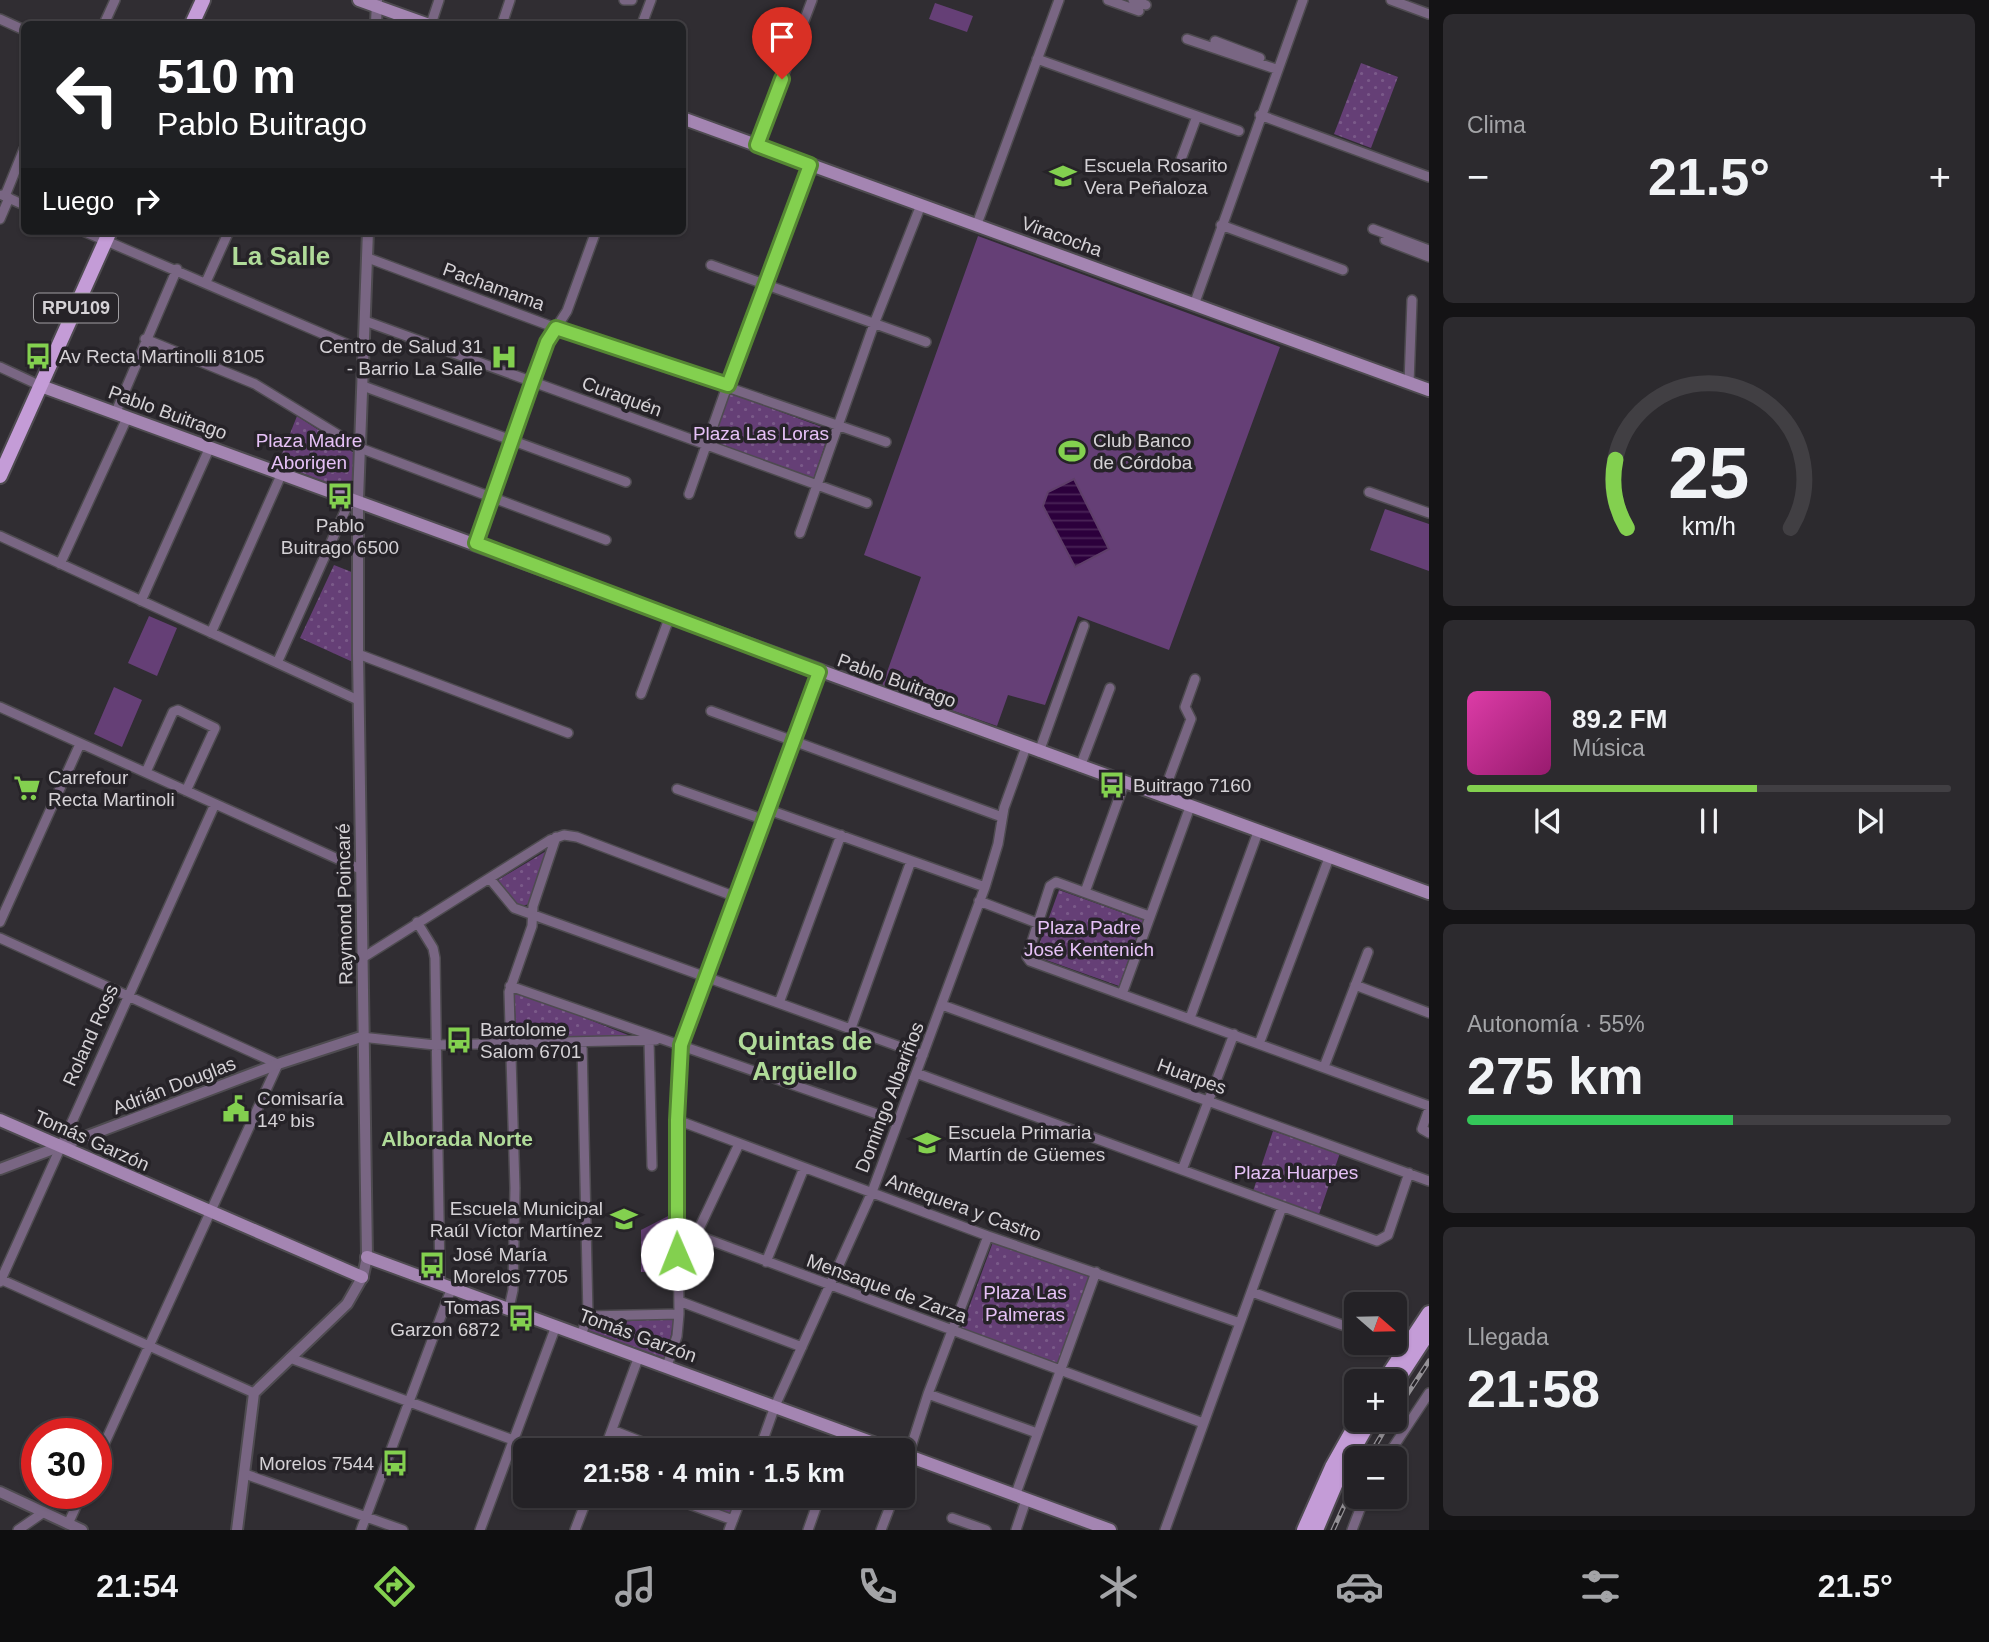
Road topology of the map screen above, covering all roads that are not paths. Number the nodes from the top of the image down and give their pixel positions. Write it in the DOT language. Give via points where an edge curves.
graph roads {
  1 [pos="115,0"];
  2 [pos="203,0"];
  3 [pos="212,0"];
  4 [pos="359,0"];
  5 [pos="439,0"];
  6 [pos="510,0"];
  7 [pos="624,0"];
  8 [pos="632,0"];
  9 [pos="651,0"];
  10 [pos="812,0"];
  11 [pos="1059,0"];
  12 [pos="1108,0"];
  13 [pos="1133,0"];
  14 [pos="1303,0"];
  15 [pos="1391,0"];
  16 [pos="377,3"];
  17 [pos="1429,14"];
  18 [pos="0,19"];
  19 [pos="105,21"];
  20 [pos="193,21"];
  21 [pos="203,21"];
  22 [pos="376,21"];
  23 [pos="419,21"];
  24 [pos="432,21"];
  25 [pos="503,21"];
  26 [pos="643,21"];
  27 [pos="21,29"];
  28 [pos="1187,39"];
  29 [pos="1215,41"];
  30 [pos="1037,60"];
  31 [pos="1277,67"];
  32 [pos="1260,114"];
  33 [pos="1197,116"];
  34 [pos="686,119"];
  35 [pos="1239,131"];
  36 [pos="757,145"];
  37 [pos="21,156"];
  38 [pos="1180,162"];
  39 [pos="810,165"];
  40 [pos="1429,177"];
  41 [pos="5,196"];
  42 [pos="21,204"];
  43 [pos="921,205"];
  44 [pos="0,219"];
  45 [pos="977,224"];
  46 [pos="1221,225"];
  47 [pos="1373,229"];
  48 [pos="104,235"];
  49 [pos="227,235"];
  50 [pos="368,235"];
  51 [pos="595,235"];
  52 [pos="1385,240"];
  53 [pos="1429,250"];
  54 [pos="1429,257"];
  55 [pos="368,258"];
  56 [pos="711,265"];
  57 [pos="177,269"];
  58 [pos="1343,270"];
  59 [pos="206,282"];
  60 [pos="764,284"];
  61 [pos="1412,300"];
  62 [pos="1194,305"];
  63 [pos="365,321"];
  64 [pos="874,324"];
  65 [pos="556,328"];
  66 [pos="145,339"];
  67 [pos="926,342"];
  68 [pos="363,351"];
  69 [pos="0,367"];
  70 [pos="532,383"];
  71 [pos="1409,383"];
  72 [pos="37,384"];
  73 [pos="728,385"];
  74 [pos="363,386"];
  75 [pos="1429,390"];
  76 [pos="121,416"];
  77 [pos="839,425"];
  78 [pos="513,440"];
  79 [pos="886,442"];
  80 [pos="706,445"];
  81 [pos="210,447"];
  82 [pos="360,449"];
  83 [pos="0,454"];
  84 [pos="282,473"];
  85 [pos="0,476"];
  86 [pos="626,482"];
  87 [pos="817,486"];
  88 [pos="1369,492"];
  89 [pos="689,494"];
  90 [pos="492,497"];
  91 [pos="356,498"];
  92 [pos="867,503"];
  93 [pos="1429,513"];
  94 [pos="800,533"];
  95 [pos="0,536"];
  96 [pos="606,540"];
  97 [pos="476,543"];
  98 [pos="60,564"];
  99 [pos="141,601"];
  100 [pos="670,616"];
  101 [pos="1084,626"];
  102 [pos="211,633"];
  103 [pos="358,654"];
  104 [pos="277,663"];
  105 [pos="819,672"];
  106 [pos="1195,679"];
  107 [pos="1110,688"];
  108 [pos="641,694"];
  109 [pos="358,700"];
  110 [pos="0,706"];
  111 [pos="711,711"];
  112 [pos="568,733"];
  113 [pos="793,741"];
  114 [pos="80,744"];
  115 [pos="1033,749"];
  116 [pos="1080,767"];
  117 [pos="146,772"];
  118 [pos="1124,784"];
  119 [pos="677,789"];
  120 [pos="186,791"];
  121 [pos="1162,797"];
  122 [pos="215,804"];
  123 [pos="1190,807"];
  124 [pos="769,810"];
  125 [pos="1002,817"];
  126 [pos="765,820"];
  127 [pos="1258,832"];
  128 [pos="841,835"];
  129 [pos="556,837"];
  130 [pos="1329,858"];
  131 [pos="911,861"];
  132 [pos="360,869"];
  133 [pos="490,879"];
  134 [pos="985,887"];
  135 [pos="1085,892"];
  136 [pos="1429,893"];
  137 [pos="736,897"];
  138 [pos="979,901"];
  139 [pos="532,915"];
  140 [pos="1149,916"];
  141 [pos="0,922"];
  142 [pos="417,922"];
  143 [pos="1037,923"];
  144 [pos="0,938"];
  145 [pos="1368,953"];
  146 [pos="364,957"];
  147 [pos="707,977"];
  148 [pos="1355,985"];
  149 [pos="510,986"];
  150 [pos="1122,994"];
  151 [pos="127,995"];
  152 [pos="779,1003"];
  153 [pos="942,1005"];
  154 [pos="1429,1013"];
  155 [pos="1190,1018"];
  156 [pos="851,1028"];
  157 [pos="1234,1034"];
  158 [pos="361,1037"];
  159 [pos="649,1040"];
  160 [pos="661,1040"];
  161 [pos="582,1043"];
  162 [pos="511,1044"];
  163 [pos="1259,1044"];
  164 [pos="435,1045"];
  165 [pos="681,1045"];
  166 [pos="923,1055"];
  167 [pos="278,1064"];
  168 [pos="1324,1067"];
  169 [pos="916,1073"];
  170 [pos="1208,1101"];
  171 [pos="1429,1107"];
  172 [pos="0,1120"];
  173 [pos="677,1120"];
  174 [pos="897,1121"];
  175 [pos="1426,1131"];
  176 [pos="739,1144"];
  177 [pos="60,1146"];
  178 [pos="652,1166"];
  179 [pos="804,1168"];
  180 [pos="0,1169"];
  181 [pos="1182,1170"];
  182 [pos="1409,1173"];
  183 [pos="1429,1181"];
  184 [pos="872,1192"];
  185 [pos="1282,1207"];
  186 [pos="210,1213"];
  187 [pos="677,1231"];
  188 [pos="696,1235"];
  189 [pos="988,1236"];
  190 [pos="367,1257"];
  191 [pos="766,1262"];
  192 [pos="1096,1272"];
  193 [pos="362,1277"];
  194 [pos="0,1280"];
  195 [pos="446,1284"];
  196 [pos="829,1287"];
  197 [pos="1252,1292"];
  198 [pos="679,1301"];
  199 [pos="509,1308"];
  200 [pos="1429,1313"];
  201 [pos="679,1314"];
  202 [pos="588,1316"];
  203 [pos="1240,1323"];
  204 [pos="556,1326"];
  205 [pos="1344,1326"];
  206 [pos="951,1331"];
  207 [pos="1429,1332"];
  208 [pos="582,1335"];
  209 [pos="1407,1346"];
  210 [pos="149,1347"];
  211 [pos="802,1347"];
  212 [pos="1406,1355"];
  213 [pos="639,1356"];
  214 [pos="290,1358"];
  215 [pos="667,1366"];
  216 [pos="1406,1367"];
  217 [pos="1061,1371"];
  218 [pos="254,1393"];
  219 [pos="1429,1393"];
  220 [pos="928,1394"];
  221 [pos="409,1401"];
  222 [pos="775,1406"];
  223 [pos="1203,1423"];
  224 [pos="112,1427"];
  225 [pos="611,1430"];
  226 [pos="845,1431"];
  227 [pos="1352,1432"];
  228 [pos="1364,1432"];
  229 [pos="1037,1433"];
  230 [pos="608,1438"];
  231 [pos="632,1438"];
  232 [pos="764,1438"];
  233 [pos="842,1438"];
  234 [pos="862,1438"];
  235 [pos="911,1438"];
  236 [pos="511,1439"];
  237 [pos="1394,1446"];
  238 [pos="915,1459"];
  239 [pos="245,1474"];
  240 [pos="0,1492"];
  241 [pos="1021,1498"];
  242 [pos="583,1508"];
  243 [pos="693,1508"];
  244 [pos="737,1508"];
  245 [pos="816,1508"];
  246 [pos="889,1508"];
  247 [pos="75,1509"];
  248 [pos="1360,1509"];
  249 [pos="44,1512"];
  250 [pos="366,1516"];
  251 [pos="952,1518"];
  252 [pos="68,1524"];
  253 [pos="731,1525"];
  254 [pos="18,1530"];
  255 [pos="82,1530"];
  256 [pos="237,1530"];
  257 [pos="361,1530"];
  258 [pos="403,1530"];
  259 [pos="480,1530"];
  260 [pos="575,1530"];
  261 [pos="808,1530"];
  262 [pos="881,1530"];
  263 [pos="986,1530"];
  264 [pos="1016,1530"];
  265 [pos="1110,1530"];
  266 [pos="1165,1530"];
  267 [pos="1304,1530"];
  268 [pos="1316,1530"];
  269 [pos="1352,1530"];
  1 -- 19 [label="street"];
  2 -- 20 [label="main road"];
  3 -- 21 [label="main road"];
  4 -- 16 [label="main road"];
  5 -- 24 [label="street"];
  6 -- 25 [label="street"];
  7 -- 8 [label="street"];
  9 -- 26 [label="street"];
  10 -- 36 [label="street"];
  11 -- 30 [label="street"];
  12 -- 13 [label="street" via="1142,8"];
  14 -- 31 [label="street"];
  15 -- 17 [label="street"];
  16 -- 22 [label="street"];
  16 -- 23 [label="main road"];
  18 -- 27 [label="street"];
  28 -- 31 [label="street"];
  29 -- 31 [label="street"];
  30 -- 33 [label="street"];
  30 -- 45 [label="street"];
  31 -- 32 [label="street"];
  32 -- 40 [label="street"];
  32 -- 46 [label="street"];
  33 -- 35 [label="street"];
  33 -- 38 [label="street"];
  34 -- 36 [label="main road, Viracocha"];
  36 -- 39 [label="main road, Viracocha"];
  37 -- 41 [label="street"];
  39 -- 43 [label="main road, Viracocha"];
  39 -- 60 [label="street"];
  41 -- 42 [label="street"];
  41 -- 44 [label="street"];
  43 -- 45 [label="main road, Viracocha"];
  43 -- 64 [label="street"];
  45 -- 62 [label="main road, Viracocha"];
  46 -- 58 [label="street"];
  46 -- 62 [label="street"];
  47 -- 53 [label="street"];
  48 -- 57 [label="street"];
  48 -- 72 [label="main road, RPU109"];
  49 -- 59 [label="street"];
  50 -- 55 [label="street, Raymond Poincaré"];
  51 -- 65 [label="street" via="567,311"];
  52 -- 54 [label="street"];
  55 -- 63 [label="street, Raymond Poincaré"];
  55 -- 65 [label="street, Pachamama"];
  56 -- 60 [label="street"];
  57 -- 59 [label="street"];
  57 -- 66 [label="street"];
  59 -- 68 [label="street"];
  60 -- 64 [label="street"];
  60 -- 73 [label="street"];
  61 -- 71 [label="street"];
  62 -- 71 [label="main road, Viracocha"];
  63 -- 68 [label="street, Raymond Poincaré"];
  63 -- 70 [label="street, Curaquén"];
  64 -- 67 [label="street"];
  64 -- 77 [label="street"];
  65 -- 70 [label="street"];
  65 -- 73 [label="street, Pachamama"];
  66 -- 76 [label="street"];
  66 -- 82 [label="street" via="255,384"];
  68 -- 74 [label="street, Raymond Poincaré"];
  69 -- 72 [label="street, Pablo Buitrago"];
  70 -- 78 [label="street"];
  70 -- 80 [label="street, Curaquén"];
  71 -- 75 [label="main road, Viracocha"];
  72 -- 76 [label="main road, Pablo Buitrago"];
  72 -- 83 [label="main road, RPU109"];
  72 -- 85 [label="main road, RPU109"];
  73 -- 77 [label="street, Pachamama"];
  73 -- 80 [label="street"];
  74 -- 78 [label="street"];
  74 -- 82 [label="street, Raymond Poincaré"];
  76 -- 81 [label="main road, Pablo Buitrago"];
  76 -- 98 [label="street"];
  77 -- 79 [label="street, Pachamama"];
  77 -- 87 [label="street"];
  78 -- 86 [label="street"];
  78 -- 90 [label="street"];
  80 -- 87 [label="street, Curaquén"];
  80 -- 89 [label="street"];
  81 -- 84 [label="main road, Pablo Buitrago"];
  81 -- 99 [label="street"];
  82 -- 90 [label="street"];
  82 -- 91 [label="street, Raymond Poincaré"];
  84 -- 91 [label="main road, Pablo Buitrago"];
  84 -- 102 [label="street"];
  87 -- 92 [label="street, Curaquén"];
  87 -- 94 [label="street"];
  88 -- 93 [label="street"];
  90 -- 96 [label="street"];
  90 -- 97 [label="street"];
  91 -- 97 [label="main road, Pablo Buitrago"];
  91 -- 103 [label="street, Raymond Poincaré"];
  91 -- 104 [label="street" via="345,509"];
  95 -- 98 [label="street"];
  97 -- 100 [label="main road, Pablo Buitrago"];
  98 -- 99 [label="street"];
  99 -- 102 [label="street"];
  100 -- 105 [label="main road, Pablo Buitrago"];
  100 -- 108 [label="street"];
  101 -- 115 [label="street, Domingo Albariños"];
  102 -- 104 [label="street"];
  103 -- 109 [label="street, Raymond Poincaré"];
  103 -- 112 [label="street"];
  104 -- 109 [label="street"];
  105 -- 113 [label="street"];
  105 -- 115 [label="main road, Pablo Buitrago"];
  106 -- 121 [label="street" via="1185,707 1191,719"];
  107 -- 116 [label="street"];
  109 -- 132 [label="street, Raymond Poincaré"];
  110 -- 114 [label="street"];
  111 -- 113 [label="street"];
  113 -- 124 [label="street"];
  113 -- 125 [label="street"];
  114 -- 117 [label="street"];
  114 -- 141 [label="street"];
  115 -- 116 [label="main road, Pablo Buitrago"];
  115 -- 125 [label="street, Domingo Albariños"];
  116 -- 118 [label="main road, Pablo Buitrago"];
  117 -- 120 [label="street"];
  117 -- 120 [label="street" via="173,712 178,710 215,728"];
  118 -- 121 [label="main road, Pablo Buitrago"];
  118 -- 135 [label="street"];
  119 -- 126 [label="street"];
  120 -- 122 [label="street"];
  121 -- 123 [label="main road, Pablo Buitrago"];
  122 -- 132 [label="street"];
  122 -- 151 [label="street, Roland Ross"];
  123 -- 127 [label="main road, Pablo Buitrago"];
  123 -- 140 [label="street"];
  124 -- 126 [label="street"];
  124 -- 128 [label="street"];
  125 -- 134 [label="street, Domingo Albariños"];
  126 -- 137 [label="street"];
  127 -- 130 [label="main road, Pablo Buitrago"];
  127 -- 155 [label="street"];
  128 -- 131 [label="street"];
  128 -- 152 [label="street"];
  129 -- 133 [label="street"];
  129 -- 137 [label="street" via="577,837"];
  129 -- 139 [label="street"];
  130 -- 136 [label="main road, Pablo Buitrago"];
  130 -- 163 [label="street"];
  131 -- 134 [label="street"];
  131 -- 156 [label="street"];
  132 -- 146 [label="street, Raymond Poincaré"];
  133 -- 139 [label="street" via="508,903"];
  133 -- 142 [label="street"];
  134 -- 138 [label="street, Domingo Albariños"];
  135 -- 140 [label="street"];
  135 -- 143 [label="street" via="1056,882 1050,886"];
  137 -- 147 [label="street"];
  138 -- 143 [label="street"];
  138 -- 153 [label="street, Domingo Albariños"];
  139 -- 147 [label="street"];
  139 -- 149 [label="street"];
  140 -- 150 [label="street"];
  142 -- 146 [label="street"];
  142 -- 164 [label="street" via="435,953"];
  143 -- 150 [label="street" via="1027,957 1030,961"];
  144 -- 151 [label="street"];
  145 -- 148 [label="street"];
  146 -- 158 [label="street, Raymond Poincaré"];
  147 -- 152 [label="street"];
  147 -- 165 [label="street"];
  148 -- 154 [label="street"];
  148 -- 168 [label="street"];
  149 -- 160 [label="street"];
  149 -- 162 [label="street"];
  150 -- 155 [label="street"];
  151 -- 167 [label="street"];
  151 -- 177 [label="street, Roland Ross"];
  152 -- 156 [label="street"];
  153 -- 166 [label="street, Domingo Albariños"];
  153 -- 170 [label="street, Huarpes"];
  155 -- 157 [label="street"];
  156 -- 166 [label="street"];
  157 -- 163 [label="street"];
  157 -- 170 [label="street"];
  158 -- 164 [label="street"];
  158 -- 167 [label="street, Adrián Douglas"];
  158 -- 190 [label="street, Raymond Poincaré"];
  159 -- 160 [label="street"];
  159 -- 161 [label="street"];
  159 -- 178 [label="street"];
  160 -- 165 [label="street"];
  161 -- 162 [label="street"];
  161 -- 202 [label="street"];
  162 -- 164 [label="street"];
  162 -- 199 [label="street" via="514,1188"];
  163 -- 168 [label="street"];
  164 -- 195 [label="street"];
  165 -- 173 [label="street"];
  165 -- 174 [label="street"];
  166 -- 169 [label="street, Domingo Albariños"];
  167 -- 177 [label="street, Adrián Douglas"];
  167 -- 186 [label="street"];
  168 -- 171 [label="street"];
  169 -- 174 [label="street, Domingo Albariños"];
  169 -- 181 [label="street"];
  170 -- 181 [label="street"];
  170 -- 182 [label="street, Huarpes"];
  171 -- 175 [label="street"];
  172 -- 177 [label="main road, Tomás Garzón"];
  173 -- 176 [label="street, Antequera y Castro"];
  173 -- 187 [label="street"];
  174 -- 184 [label="street, Domingo Albariños"];
  176 -- 179 [label="street, Antequera y Castro"];
  176 -- 188 [label="street"];
  177 -- 180 [label="street, Adrián Douglas"];
  177 -- 186 [label="main road, Tomás Garzón"];
  177 -- 194 [label="street, Roland Ross"];
  179 -- 184 [label="street, Antequera y Castro"];
  179 -- 191 [label="street"];
  181 -- 185 [label="street"];
  182 -- 183 [label="street, Huarpes"];
  182 -- 185 [label="street" via="1382,1241"];
  184 -- 189 [label="street, Antequera y Castro"];
  184 -- 196 [label="street, Domingo Albariños"];
  185 -- 197 [label="street"];
  186 -- 193 [label="main road, Tomás Garzón"];
  186 -- 210 [label="street"];
  187 -- 188 [label="street, Mensaque de Zarza"];
  187 -- 198 [label="street"];
  188 -- 191 [label="street, Mensaque de Zarza"];
  189 -- 192 [label="street, Antequera y Castro"];
  189 -- 206 [label="street"];
  190 -- 193 [label="street, Raymond Poincaré"];
  190 -- 195 [label="main road, Tomás Garzón"];
  191 -- 196 [label="street, Mensaque de Zarza"];
  192 -- 203 [label="street, Antequera y Castro"];
  192 -- 217 [label="street"];
  193 -- 214 [label="street, Raymond Poincaré" via="347,1304"];
  194 -- 210 [label="street"];
  195 -- 199 [label="main road, Tomás Garzón"];
  195 -- 221 [label="street"];
  196 -- 206 [label="street, Mensaque de Zarza"];
  196 -- 211 [label="street, Domingo Albariños"];
  197 -- 203 [label="street"];
  197 -- 205 [label="street"];
  198 -- 201 [label="street"];
  198 -- 211 [label="street"];
  199 -- 204 [label="main road, Tomás Garzón"];
  200 -- 209 [label="main road"];
  201 -- 202 [label="street"];
  201 -- 215 [label="street"];
  202 -- 208 [label="street"];
  203 -- 223 [label="street"];
  204 -- 208 [label="main road, Tomás Garzón"];
  204 -- 236 [label="street"];
  206 -- 217 [label="street, Mensaque de Zarza"];
  206 -- 220 [label="street"];
  207 -- 216 [label="main road"];
  208 -- 213 [label="main road, Tomás Garzón"];
  210 -- 218 [label="street"];
  210 -- 224 [label="street"];
  211 -- 222 [label="street, Domingo Albariños"];
  212 -- 216 [label="street"];
  213 -- 215 [label="main road, Tomás Garzón"];
  213 -- 225 [label="street"];
  214 -- 218 [label="street, Raymond Poincaré"];
  214 -- 221 [label="street"];
  215 -- 222 [label="main road, Tomás Garzón"];
  217 -- 223 [label="street, Mensaque de Zarza"];
  217 -- 229 [label="street"];
  218 -- 239 [label="street"];
  219 -- 237 [label="street"];
  220 -- 229 [label="street"];
  220 -- 235 [label="street"];
  221 -- 236 [label="street"];
  221 -- 250 [label="street"];
  222 -- 226 [label="main road, Tomás Garzón"];
  222 -- 232 [label="street, Domingo Albariños"];
  223 -- 266 [label="street"];
  225 -- 230 [label="street"];
  225 -- 231 [label="street"];
  226 -- 233 [label="street"];
  226 -- 234 [label="main road, Tomás Garzón"];
  227 -- 267 [label="main road"];
  228 -- 268 [label="main road"];
  229 -- 241 [label="street"];
  236 -- 259 [label="street"];
  238 -- 241 [label="main road"];
  239 -- 250 [label="street"];
  239 -- 256 [label="street"];
  240 -- 249 [label="street"];
  241 -- 264 [label="street"];
  241 -- 265 [label="main road"];
  242 -- 260 [label="street"];
  243 -- 253 [label="street"];
  244 -- 253 [label="street"];
  245 -- 261 [label="street"];
  246 -- 262 [label="street"];
  247 -- 252 [label="street"];
  248 -- 269 [label="street"];
  249 -- 252 [label="street"];
  249 -- 254 [label="street"];
  250 -- 257 [label="street"];
  250 -- 258 [label="street"];
  251 -- 263 [label="street"];
  252 -- 255 [label="street"];
}
